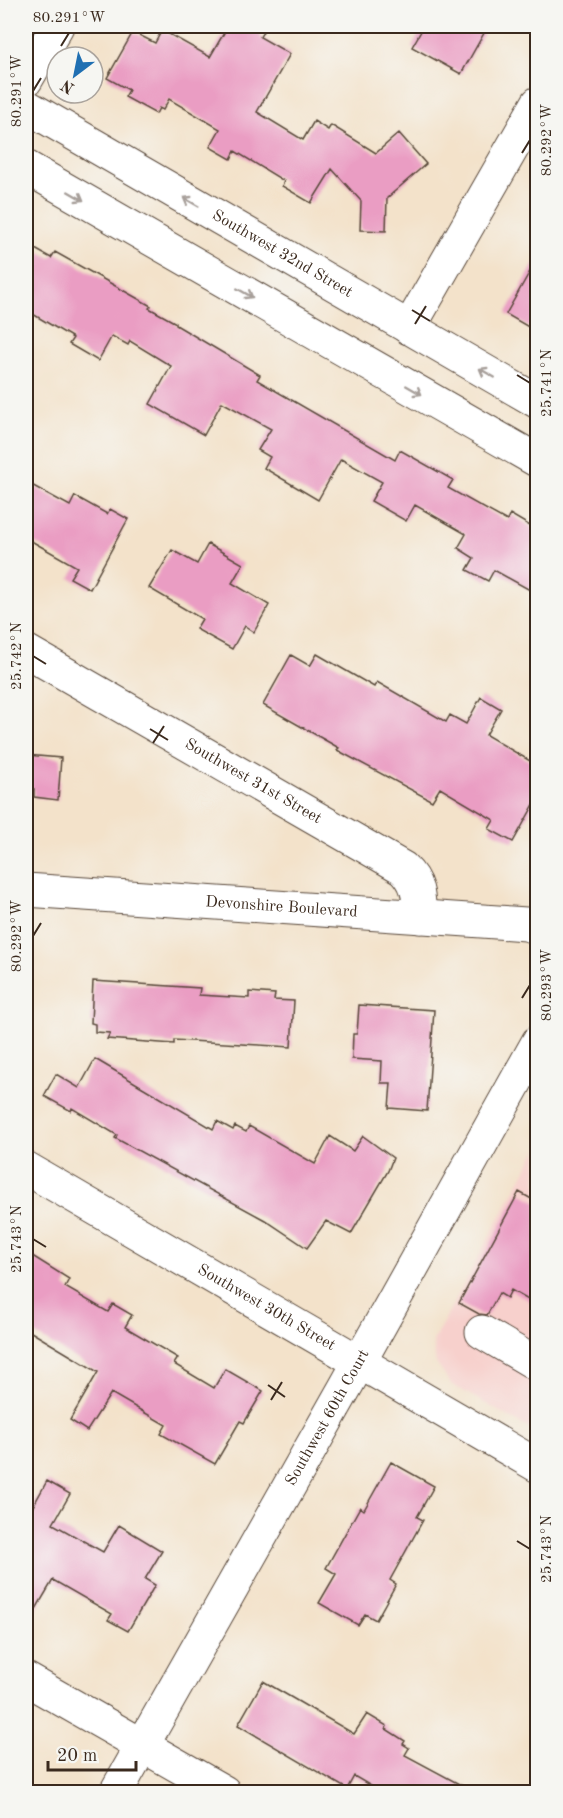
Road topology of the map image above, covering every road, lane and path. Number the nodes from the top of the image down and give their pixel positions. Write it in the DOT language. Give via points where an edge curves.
graph roads {
  1 [pos="57,26"];
  2 [pos="26,80"];
  3 [pos="537,103"];
  4 [pos="26,106"];
  5 [pos="26,166"];
  6 [pos="409,328"];
  7 [pos="537,402"];
  8 [pos="537,461"];
  9 [pos="26,651"];
  10 [pos="26,890"];
  11 [pos="420,917"];
  12 [pos="537,928"];
  13 [pos="537,1042"];
  14 [pos="26,1168"];
  15 [pos="482,1332"];
  16 [pos="360,1361"];
  17 [pos="537,1365"];
  18 [pos="537,1464"];
  19 [pos="26,1679"];
  20 [pos="143,1746"];
  21 [pos="116,1792"];
  22 [pos="224,1792"];
  1 -- 2 [label="street"];
  3 -- 6 [label="street"];
  6 -- 4 [label="street, Southwest 32nd Street, one-way"];
  5 -- 8 [label="street, one-way"];
  7 -- 6 [label="street, Southwest 32nd Street, one-way"];
  9 -- 11 [label="street, Southwest 31st Street" via="403,868 416,885"];
  10 -- 11 [label="street, Devonshire Boulevard"];
  11 -- 12 [label="street, Devonshire Boulevard"];
  13 -- 16 [label="street, Southwest 60th Court"];
  14 -- 16 [label="street, Southwest 30th Street"];
  15 -- 17 [label="street"];
  16 -- 18 [label="street, Southwest 30th Street"];
  16 -- 20 [label="street, Southwest 60th Court"];
  19 -- 20 [label="street"];
  20 -- 21 [label="street, Southwest 60th Court"];
  20 -- 22 [label="street"];
}
